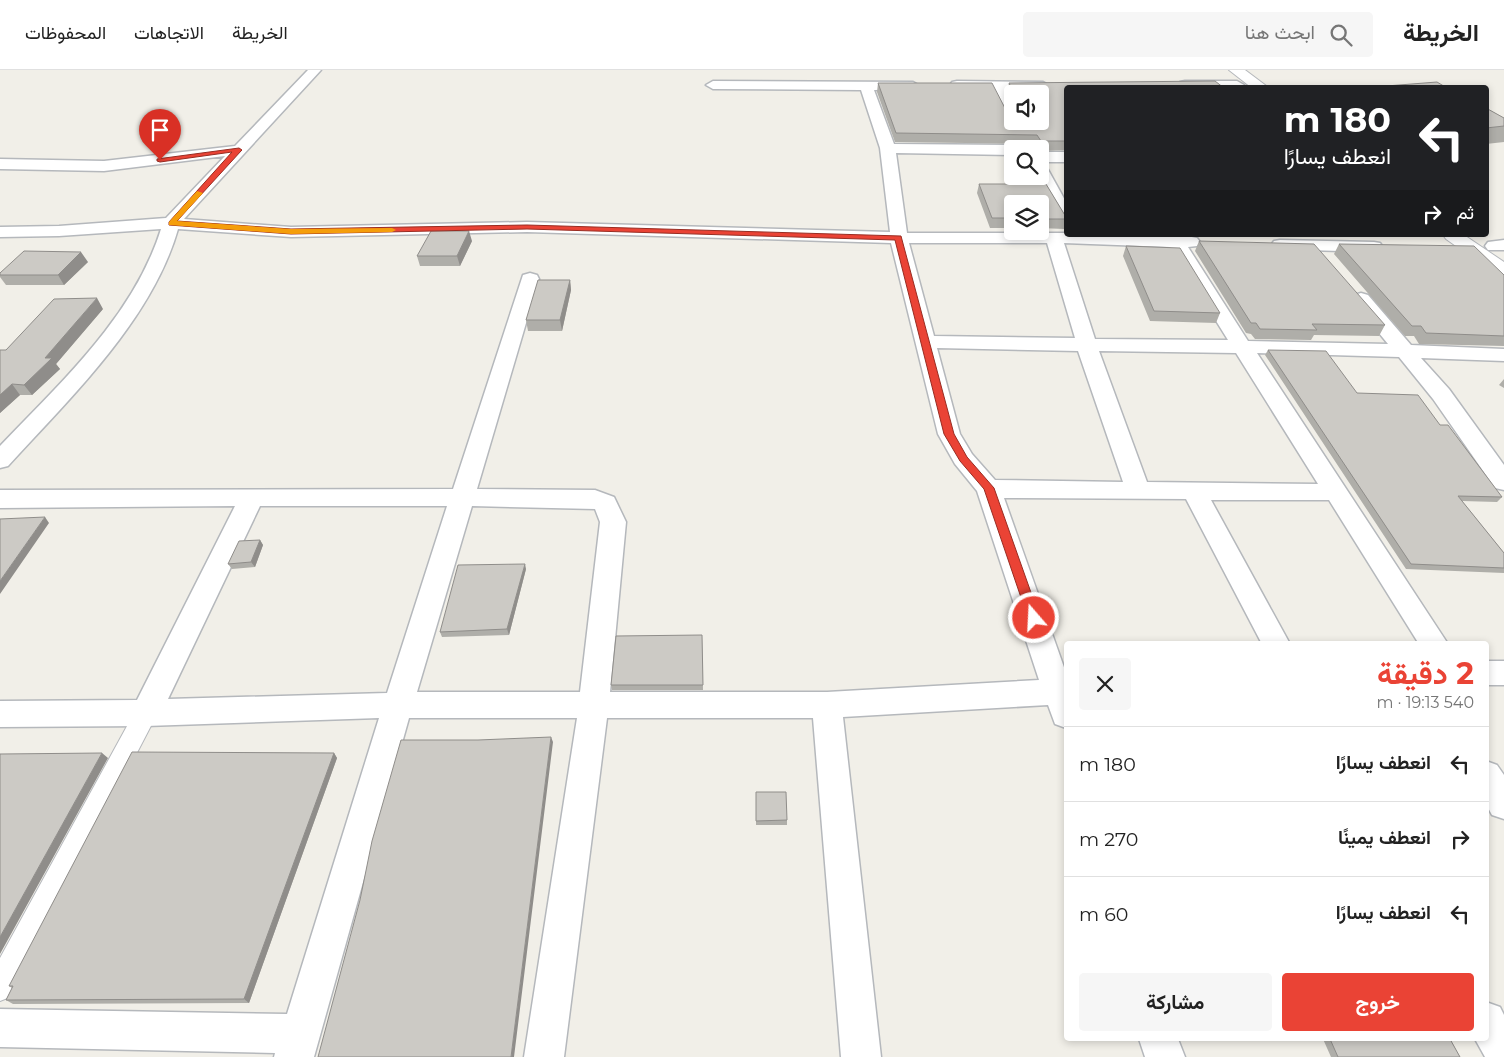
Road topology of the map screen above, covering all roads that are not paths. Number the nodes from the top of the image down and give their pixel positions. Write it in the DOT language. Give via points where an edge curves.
graph roads {
  1 [pos="315,70"];
  2 [pos="1216,70"];
  3 [pos="1236,70"];
  4 [pos="713,85"];
  5 [pos="946,85"];
  6 [pos="995,85"];
  7 [pos="1238,85"];
  8 [pos="1258,85"];
  9 [pos="866,86"];
  10 [pos="926,86"];
  11 [pos="1059,86"];
  12 [pos="1004,102"];
  13 [pos="888,148"];
  14 [pos="239,150"];
  15 [pos="1004,150"];
  16 [pos="1049,157"];
  17 [pos="1064,157"];
  18 [pos="0,164"];
  19 [pos="1049,185"];
  20 [pos="1064,212"];
  21 [pos="171,223"];
  22 [pos="0,232"];
  23 [pos="1078,237"];
  24 [pos="898,238"];
  25 [pos="1174,238"];
  26 [pos="1054,239"];
  27 [pos="1310,241"];
  28 [pos="1446,241"];
  29 [pos="1473,241"];
  30 [pos="1206,242"];
  31 [pos="1266,245"];
  32 [pos="1392,247"];
  33 [pos="1501,248"];
  34 [pos="1504,271"];
  35 [pos="530,279"];
  36 [pos="925,342"];
  37 [pos="1241,345"];
  38 [pos="1087,346"];
  39 [pos="1406,350"];
  40 [pos="1504,355"];
  41 [pos="0,460"];
  42 [pos="1504,482"];
  43 [pos="988,488"];
  44 [pos="1138,490"];
  45 [pos="1194,491"];
  46 [pos="1336,492"];
  47 [pos="461,497"];
  48 [pos="252,498"];
  49 [pos="0,499"];
  50 [pos="1274,641"];
  51 [pos="1432,641"];
  52 [pos="1489,673"];
  53 [pos="1504,673"];
  54 [pos="1064,699"];
  55 [pos="594,704"];
  56 [pos="398,705"];
  57 [pos="827,705"];
  58 [pos="146,712"];
  59 [pos="0,714"];
  60 [pos="1489,780"];
  61 [pos="1504,804"];
  62 [pos="0,987"];
  63 [pos="1489,1026"];
  64 [pos="0,1028"];
  65 [pos="1160,1041"];
  66 [pos="298,1046"];
  67 [pos="1504,1052"];
  68 [pos="544,1057"];
  69 [pos="861,1057"];
  70 [pos="1164,1057"];
  1 -- 14 [label="street"];
  2 -- 7 [label="street"];
  3 -- 8 [label="street"];
  4 -- 9 [label="street"];
  5 -- 6 [label="street"];
  6 -- 11 [label="street"];
  6 -- 12 [label="street"];
  9 -- 10 [label="street"];
  9 -- 13 [label="street"];
  13 -- 15 [label="street"];
  13 -- 24 [label="street"];
  14 -- 18 [label="street" via="104,166"];
  14 -- 21 [label="street"];
  16 -- 17 [label="street"];
  19 -- 20 [label="street"];
  21 -- 22 [label="street"];
  21 -- 24 [label="street" via="291,232 527,227"];
  21 -- 41 [label="street" via="163,251 132,307 106,342"];
  23 -- 25 [label="street"];
  23 -- 26 [label="street"];
  24 -- 26 [label="street"];
  24 -- 36 [label="street"];
  25 -- 30 [label="street"];
  25 -- 37 [label="street"];
  26 -- 38 [label="street"];
  27 -- 31 [label="street"];
  27 -- 32 [label="street"];
  27 -- 39 [label="street"];
  28 -- 29 [label="street"];
  29 -- 33 [label="street"];
  29 -- 34 [label="street"];
  35 -- 47 [label="street"];
  36 -- 38 [label="street"];
  36 -- 43 [label="street" via="949,434 963,459"];
  37 -- 38 [label="street"];
  37 -- 39 [label="street"];
  37 -- 46 [label="street"];
  38 -- 44 [label="street"];
  39 -- 40 [label="street"];
  39 -- 42 [label="street"];
  43 -- 44 [label="street"];
  43 -- 54 [label="street"];
  44 -- 45 [label="street"];
  45 -- 46 [label="street"];
  45 -- 50 [label="street"];
  46 -- 51 [label="street"];
  47 -- 48 [label="street"];
  47 -- 55 [label="street" via="595,499 605,503 613,522"];
  47 -- 56 [label="street"];
  48 -- 49 [label="street"];
  48 -- 58 [label="street"];
  52 -- 53 [label="street"];
  54 -- 57 [label="street"];
  55 -- 56 [label="street"];
  55 -- 57 [label="street"];
  55 -- 68 [label="street"];
  56 -- 58 [label="street"];
  56 -- 66 [label="street"];
  57 -- 69 [label="street"];
  58 -- 59 [label="street"];
  58 -- 62 [label="street"];
  60 -- 61 [label="street"];
  63 -- 67 [label="street"];
  64 -- 66 [label="street"];
  65 -- 70 [label="street"];
}
